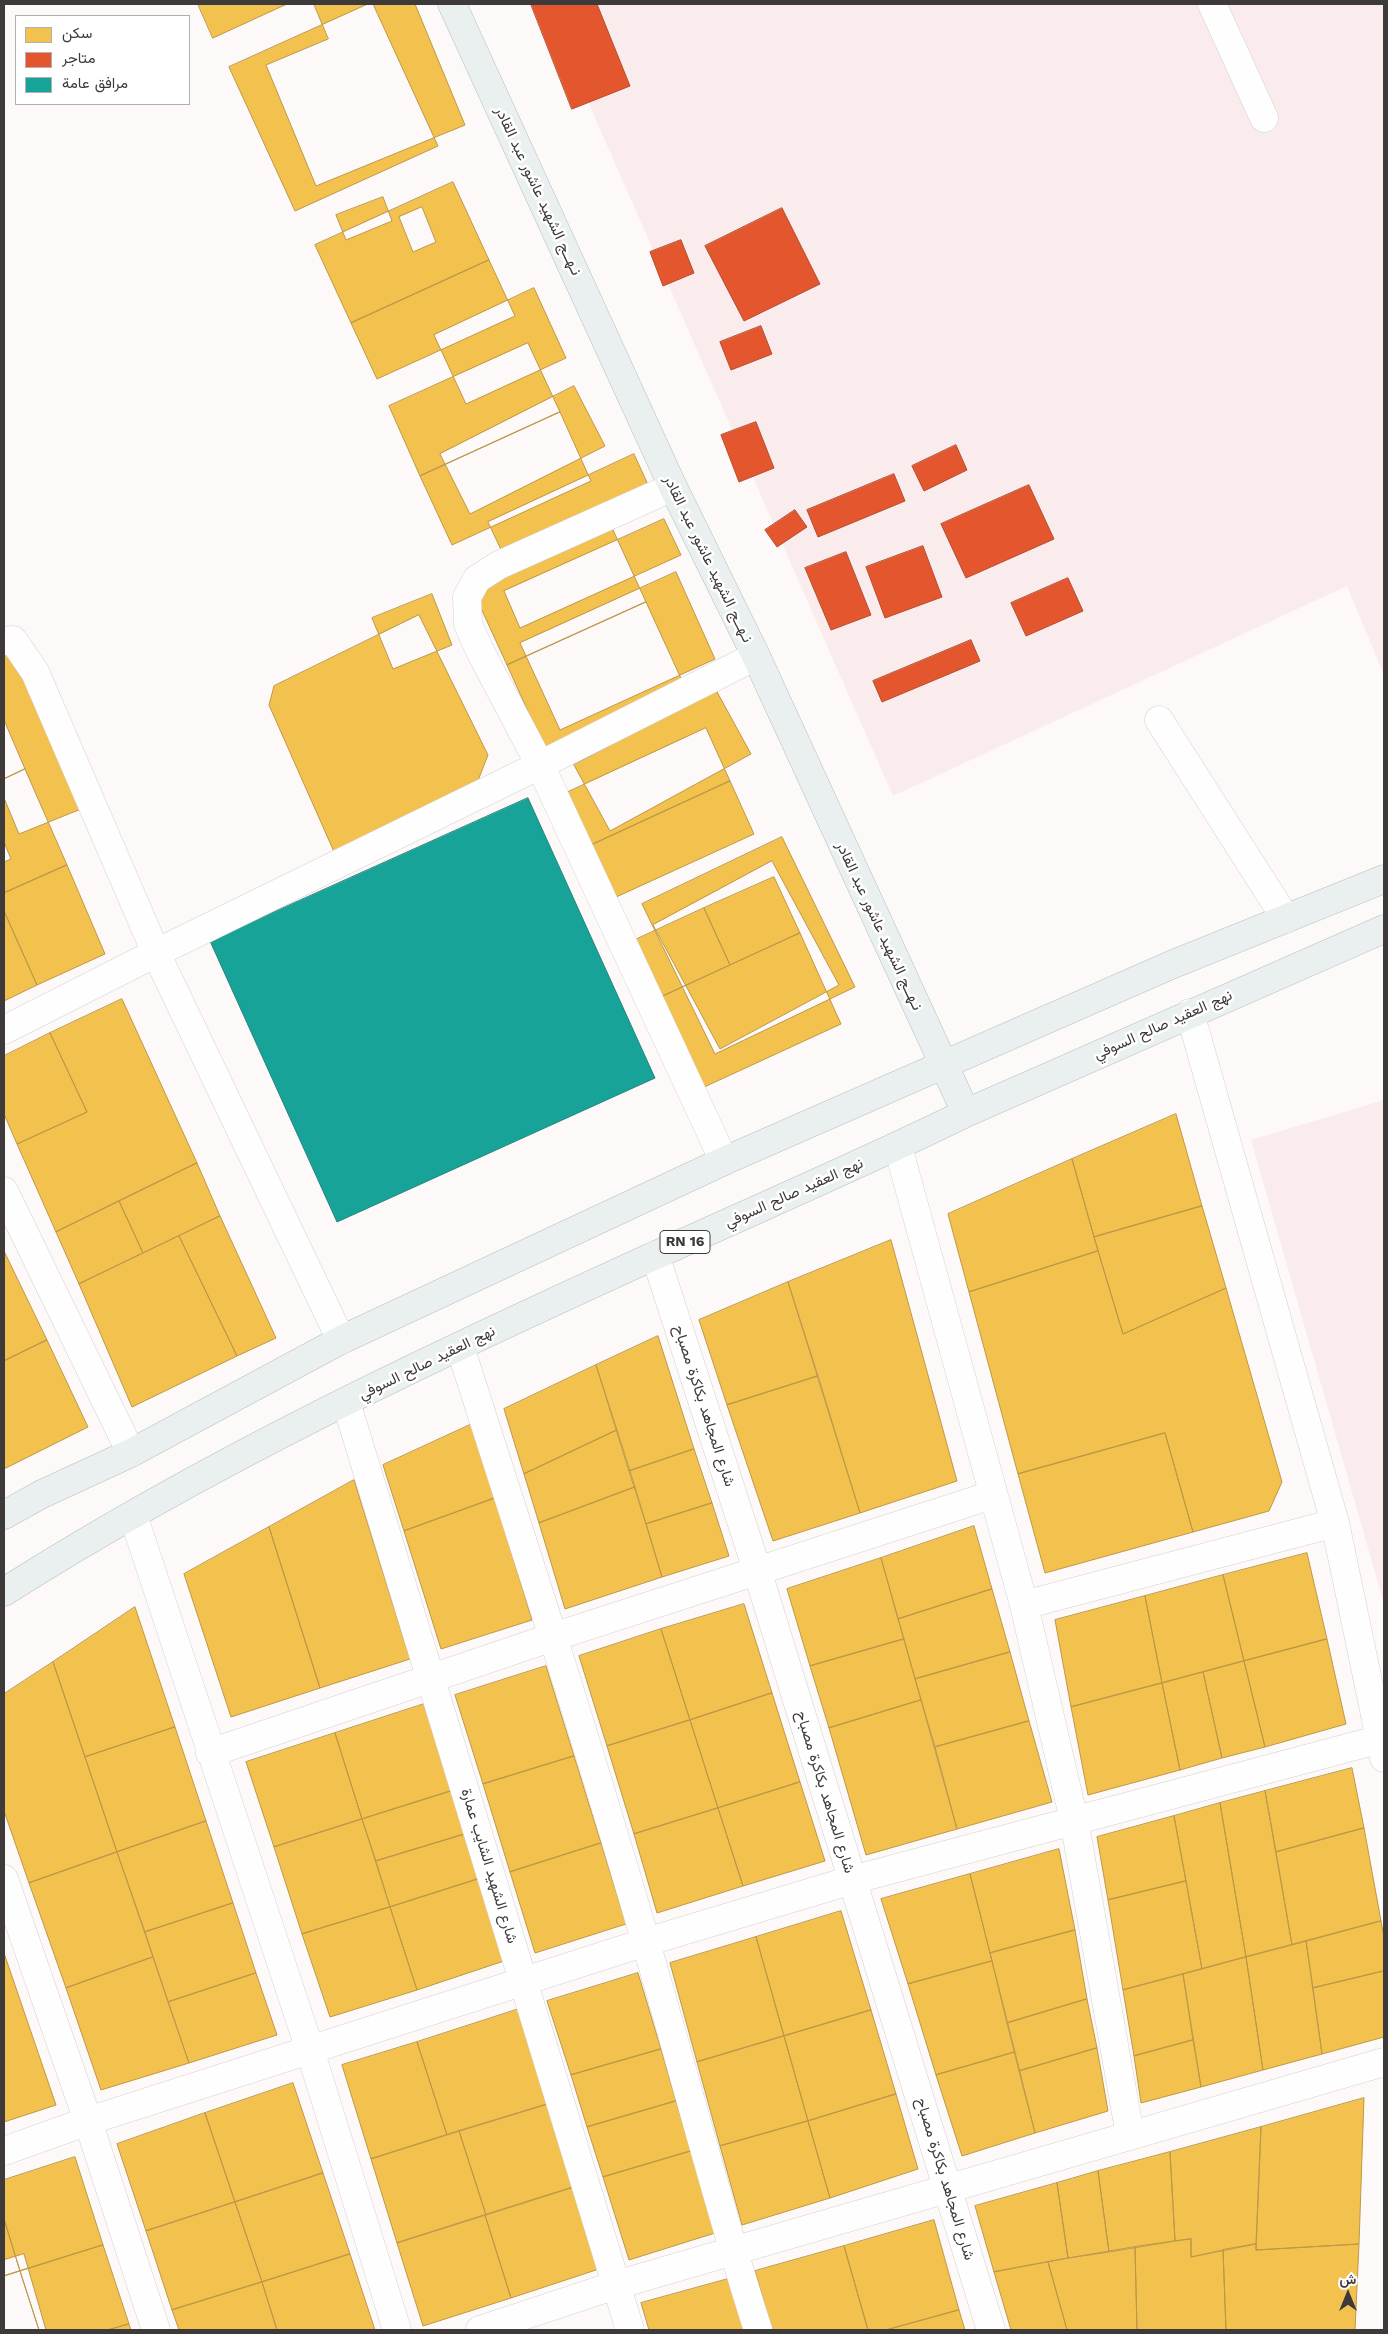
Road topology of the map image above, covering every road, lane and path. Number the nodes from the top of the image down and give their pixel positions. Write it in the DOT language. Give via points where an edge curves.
graph roads {
  1 [pos="452,4"];
  2 [pos="1212,4"];
  3 [pos="1264,118"];
  4 [pos="673,487"];
  5 [pos="4,641"];
  6 [pos="756,656"];
  7 [pos="1158,720"];
  8 [pos="540,765"];
  9 [pos="1384,879"];
  10 [pos="1286,919"];
  11 [pos="1384,929"];
  12 [pos="156,953"];
  13 [pos="1190,1013"];
  14 [pos="4,1030"];
  15 [pos="944,1066"];
  16 [pos="966,1113"];
  17 [pos="898,1147"];
  18 [pos="724,1161"];
  19 [pos="5,1197"];
  20 [pos="655,1255"];
  21 [pos="341,1340"];
  22 [pos="460,1347"];
  23 [pos="346,1402"];
  24 [pos="131,1453"];
  25 [pos="992,1495"];
  26 [pos="4,1515"];
  27 [pos="133,1515"];
  28 [pos="1335,1523"];
  29 [pos="757,1570"];
  30 [pos="4,1592"];
  31 [pos="1024,1605"];
  32 [pos="553,1637"];
  33 [pos="431,1678"];
  34 [pos="1382,1748"];
  35 [pos="210,1753"];
  36 [pos="1074,1820"];
  37 [pos="4,1879"];
  38 [pos="852,1880"];
  39 [pos="646,1942"];
  40 [pos="524,1981"];
  41 [pos="310,2050"];
  42 [pos="1384,2062"];
  43 [pos="88,2121"];
  44 [pos="1130,2134"];
  45 [pos="4,2151"];
  46 [pos="948,2188"];
  47 [pos="733,2252"];
  48 [pos="616,2285"];
  49 [pos="156,2330"];
  50 [pos="397,2330"];
  51 [pos="480,2330"];
  52 [pos="630,2330"];
  53 [pos="758,2330"];
  54 [pos="991,2330"];
  1 -- 4 [label="main road, نـهــج الشهيد عاشور عبد القادر"];
  2 -- 3 [label="street"];
  4 -- 6 [label="main road, نـهــج الشهيد عاشور عبد القادر"];
  4 -- 8 [label="street" via="499,565 477,579 467,597 468,624"];
  5 -- 12 [label="street" via="12,640 35,672"];
  6 -- 8 [label="street"];
  6 -- 15 [label="main road, نـهــج الشهيد عاشور عبد القادر"];
  7 -- 10 [label="street"];
  8 -- 12 [label="street"];
  8 -- 18 [label="street"];
  9 -- 10 [label="main road"];
  10 -- 15 [label="main road" via="1162,969"];
  11 -- 13 [label="main road, نهج العقيد صالح السوفي / RN 16"];
  12 -- 14 [label="street"];
  12 -- 21 [label="street"];
  13 -- 16 [label="main road, نهج العقيد صالح السوفي / RN 16"];
  13 -- 28 [label="street"];
  15 -- 16 [label="main road, نـهــج الشهيد عاشور عبد القادر"];
  15 -- 18 [label="main road"];
  16 -- 17 [label="main road, نهج العقيد صالح السوفي / RN 16"];
  17 -- 20 [label="main road, نهج العقيد صالح السوفي / RN 16"];
  17 -- 25 [label="street"];
  18 -- 21 [label="main road"];
  19 -- 24 [label="street"];
  20 -- 22 [label="main road, نهج العقيد صالح السوفي / RN 16"];
  20 -- 29 [label="street, شارع المجاهد بكاكرة مصباح"];
  21 -- 24 [label="main road"];
  22 -- 23 [label="main road, نهج العقيد صالح السوفي / RN 16"];
  22 -- 32 [label="street"];
  23 -- 27 [label="main road, نهج العقيد صالح السوفي / RN 16" via="261,1444"];
  23 -- 33 [label="street, شارع الشهيد الشايب عمارة"];
  24 -- 26 [label="main road"];
  25 -- 29 [label="street"];
  25 -- 31 [label="street"];
  27 -- 30 [label="main road, نهج العقيد صالح السوفي / RN 16"];
  27 -- 35 [label="street"];
  28 -- 31 [label="street"];
  28 -- 34 [label="street"];
  29 -- 32 [label="street"];
  29 -- 38 [label="street, شارع المجاهد بكاكرة مصباح"];
  31 -- 36 [label="street"];
  32 -- 33 [label="street"];
  32 -- 39 [label="street"];
  33 -- 35 [label="street"];
  33 -- 40 [label="street, شارع الشهيد الشايب عمارة"];
  34 -- 36 [label="street"];
  35 -- 41 [label="street"];
  36 -- 38 [label="street"];
  36 -- 44 [label="street"];
  37 -- 43 [label="street"];
  38 -- 39 [label="street"];
  38 -- 46 [label="street, شارع المجاهد بكاكرة مصباح"];
  39 -- 40 [label="street"];
  39 -- 47 [label="street"];
  40 -- 41 [label="street"];
  40 -- 48 [label="street, شارع الشهيد الشايب عمارة"];
  41 -- 43 [label="street"];
  41 -- 50 [label="street"];
  42 -- 44 [label="street"];
  43 -- 45 [label="street"];
  43 -- 49 [label="street"];
  44 -- 46 [label="street"];
  46 -- 47 [label="street"];
  46 -- 54 [label="street, شارع المجاهد بكاكرة مصباح"];
  47 -- 48 [label="street"];
  47 -- 53 [label="street"];
  48 -- 51 [label="street"];
  48 -- 52 [label="street, شارع الشهيد الشايب عمارة"];
}
